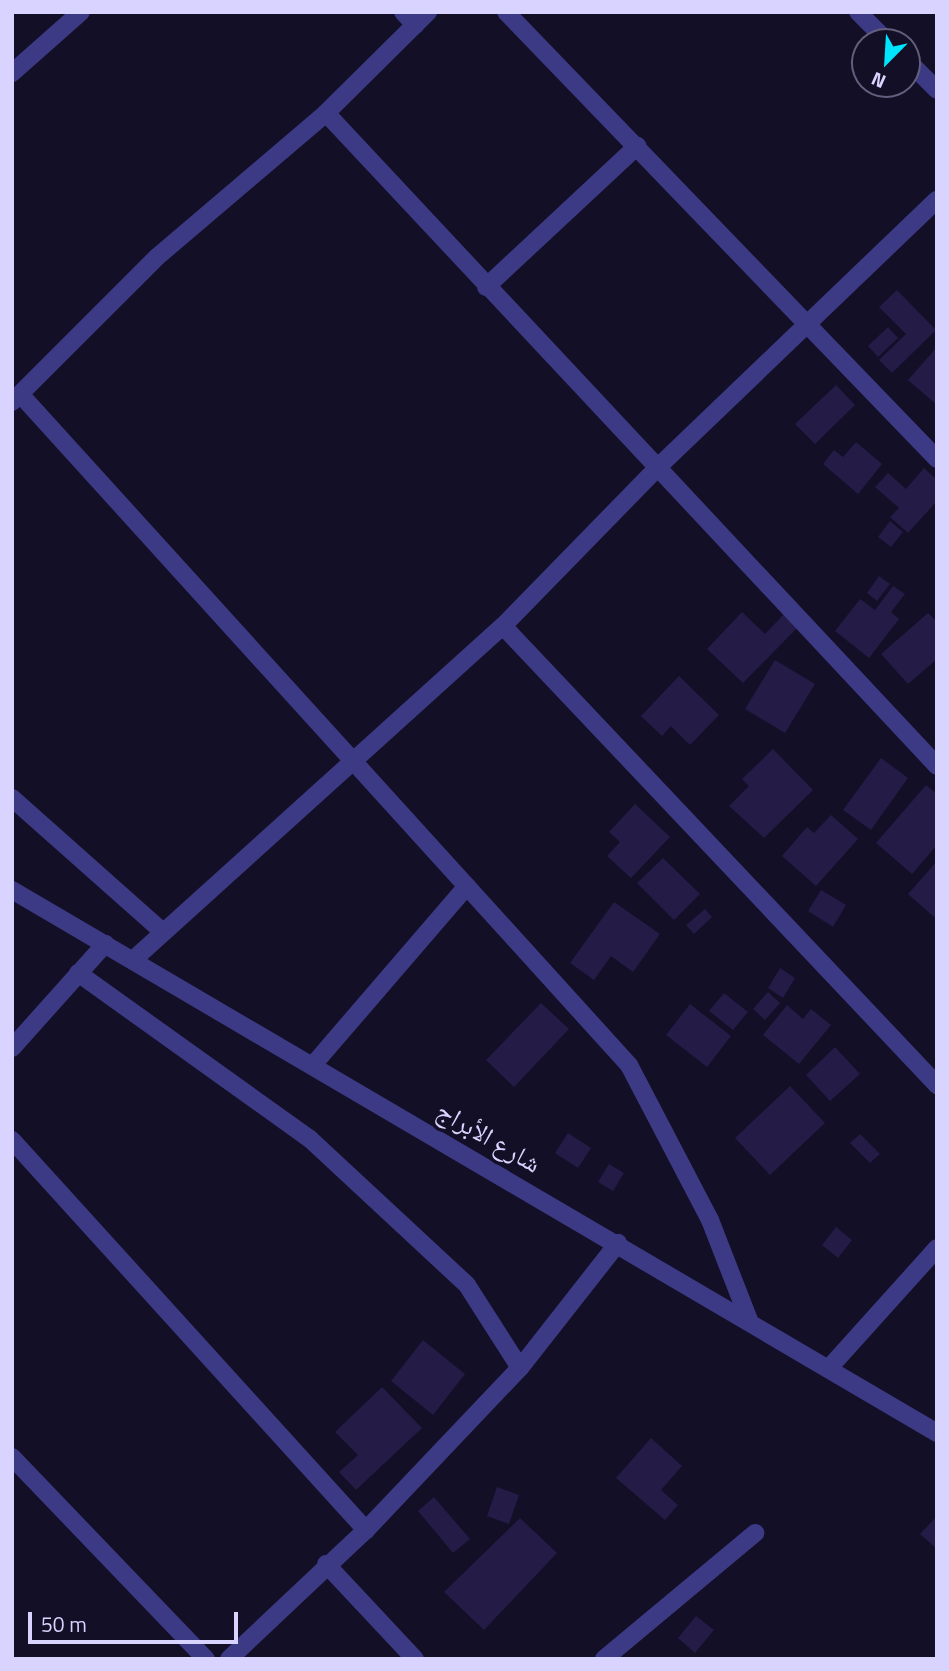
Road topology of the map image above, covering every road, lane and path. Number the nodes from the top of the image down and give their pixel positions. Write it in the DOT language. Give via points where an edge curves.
graph roads {
  1 [pos="81,12"];
  2 [pos="506,12"];
  3 [pos="858,12"];
  4 [pos="415,17"];
  5 [pos="874,28"];
  6 [pos="12,73"];
  7 [pos="921,74"];
  8 [pos="937,90"];
  9 [pos="326,113"];
  10 [pos="637,146"];
  11 [pos="937,200"];
  12 [pos="486,287"];
  13 [pos="813,324"];
  14 [pos="16,398"];
  15 [pos="937,459"];
  16 [pos="656,469"];
  17 [pos="503,626"];
  18 [pos="356,764"];
  19 [pos="937,766"];
  20 [pos="12,798"];
  21 [pos="467,886"];
  22 [pos="12,890"];
  23 [pos="163,932"];
  24 [pos="105,944"];
  25 [pos="133,960"];
  26 [pos="78,973"];
  27 [pos="12,1048"];
  28 [pos="313,1065"];
  29 [pos="937,1085"];
  30 [pos="12,1140"];
  31 [pos="618,1243"];
  32 [pos="937,1248"];
  33 [pos="749,1320"];
  34 [pos="520,1368"];
  35 [pos="828,1368"];
  36 [pos="937,1433"];
  37 [pos="12,1457"];
  38 [pos="366,1530"];
  39 [pos="755,1533"];
  40 [pos="326,1564"];
  41 [pos="206,1659"];
  42 [pos="229,1659"];
  43 [pos="415,1659"];
  44 [pos="604,1659"];
  1 -- 6 [label="street"];
  2 -- 10 [label="street"];
  3 -- 5 [label="street"];
  4 -- 9 [label="street"];
  7 -- 8 [label="street"];
  9 -- 12 [label="street"];
  9 -- 14 [label="street" via="157,257"];
  10 -- 12 [label="street"];
  10 -- 13 [label="street"];
  11 -- 13 [label="street"];
  12 -- 16 [label="street"];
  13 -- 15 [label="street"];
  13 -- 16 [label="street"];
  14 -- 18 [label="street"];
  16 -- 17 [label="street"];
  16 -- 19 [label="street"];
  17 -- 18 [label="street"];
  17 -- 29 [label="street"];
  18 -- 21 [label="street"];
  18 -- 23 [label="street"];
  20 -- 23 [label="street"];
  21 -- 28 [label="street"];
  21 -- 33 [label="street" via="629,1065 710,1220"];
  22 -- 24 [label="street, شارع الأبراج"];
  23 -- 25 [label="street"];
  24 -- 25 [label="street, شارع الأبراج"];
  24 -- 26 [label="street"];
  25 -- 28 [label="street, شارع الأبراج"];
  26 -- 27 [label="street"];
  26 -- 34 [label="street" via="310,1139 467,1285"];
  28 -- 31 [label="street, شارع الأبراج"];
  30 -- 38 [label="street"];
  31 -- 33 [label="street, شارع الأبراج"];
  31 -- 34 [label="street"];
  32 -- 35 [label="street"];
  33 -- 35 [label="street, شارع الأبراج"];
  34 -- 38 [label="street"];
  35 -- 36 [label="street, شارع الأبراج"];
  37 -- 41 [label="street"];
  38 -- 40 [label="street"];
  39 -- 44 [label="street"];
  40 -- 42 [label="street"];
  40 -- 43 [label="street"];
}
